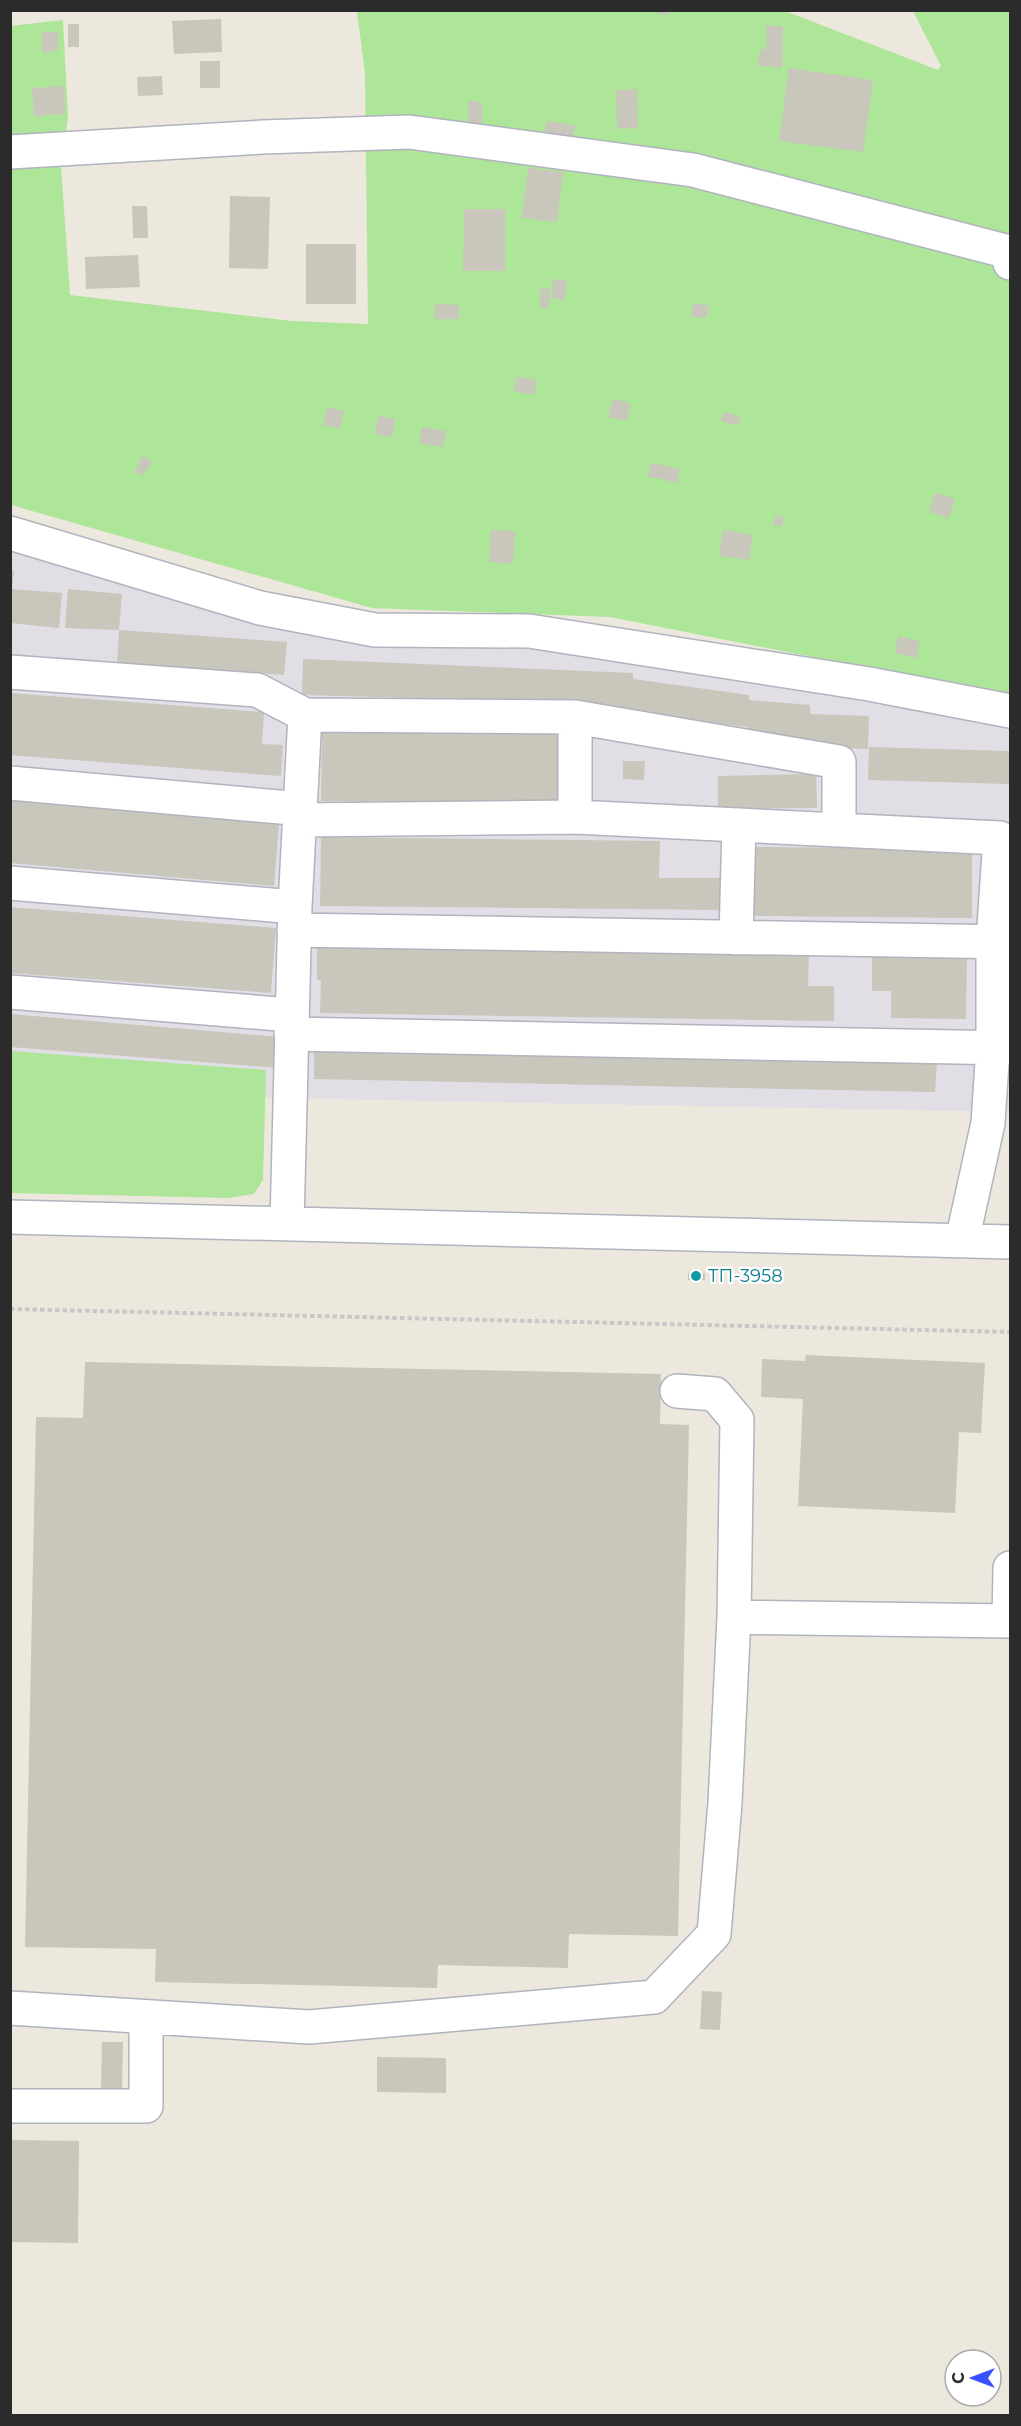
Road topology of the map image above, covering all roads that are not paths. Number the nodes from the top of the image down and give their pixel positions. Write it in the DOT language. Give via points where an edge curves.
graph roads {
  1 [pos="10,152"];
  2 [pos="1011,263"];
  3 [pos="10,533"];
  4 [pos="10,672"];
  5 [pos="1011,711"];
  6 [pos="305,715"];
  7 [pos="575,717"];
  8 [pos="10,783"];
  9 [pos="301,814"];
  10 [pos="575,817"];
  11 [pos="739,825"];
  12 [pos="839,830"];
  13 [pos="1005,838"];
  14 [pos="10,883"];
  15 [pos="295,919"];
  16 [pos="736,938"];
  17 [pos="1002,942"];
  18 [pos="10,992"];
  19 [pos="291,1025"];
  20 [pos="1002,1048"];
  21 [pos="10,1217"];
  22 [pos="287,1224"];
  23 [pos="962,1241"];
  24 [pos="1011,1242"];
  25 [pos="677,1391"];
  26 [pos="1011,1568"];
  27 [pos="734,1617"];
  28 [pos="1010,1621"];
  29 [pos="10,2008"];
  30 [pos="146,2017"];
  31 [pos="10,2106"];
  1 -- 2 [label="street" via="409,132 693,170 1009,252"];
  3 -- 5 [label="street" via="260,608 375,630 529,632 857,682"];
  4 -- 6 [label="street" via="257,690"];
  6 -- 7 [label="street"];
  6 -- 9 [label="street"];
  7 -- 10 [label="street"];
  7 -- 12 [label="street" via="839,762"];
  8 -- 9 [label="street"];
  9 -- 10 [label="street"];
  9 -- 15 [label="street"];
  10 -- 11 [label="street"];
  11 -- 12 [label="street"];
  11 -- 16 [label="street"];
  12 -- 13 [label="street"];
  13 -- 17 [label="street"];
  14 -- 15 [label="street"];
  15 -- 16 [label="street"];
  15 -- 19 [label="street"];
  16 -- 17 [label="street"];
  17 -- 20 [label="street"];
  18 -- 19 [label="street"];
  19 -- 20 [label="street"];
  19 -- 22 [label="street"];
  20 -- 23 [label="street"];
  21 -- 22 [label="street"];
  22 -- 23 [label="street"];
  23 -- 24 [label="street"];
  25 -- 27 [label="street" via="715,1394 737,1420"];
  26 -- 28 [label="street"];
  27 -- 28 [label="street"];
  27 -- 30 [label="street" via="714,1934 654,1997 309,2027"];
  29 -- 30 [label="street"];
  30 -- 31 [label="street" via="146,2106"];
}
